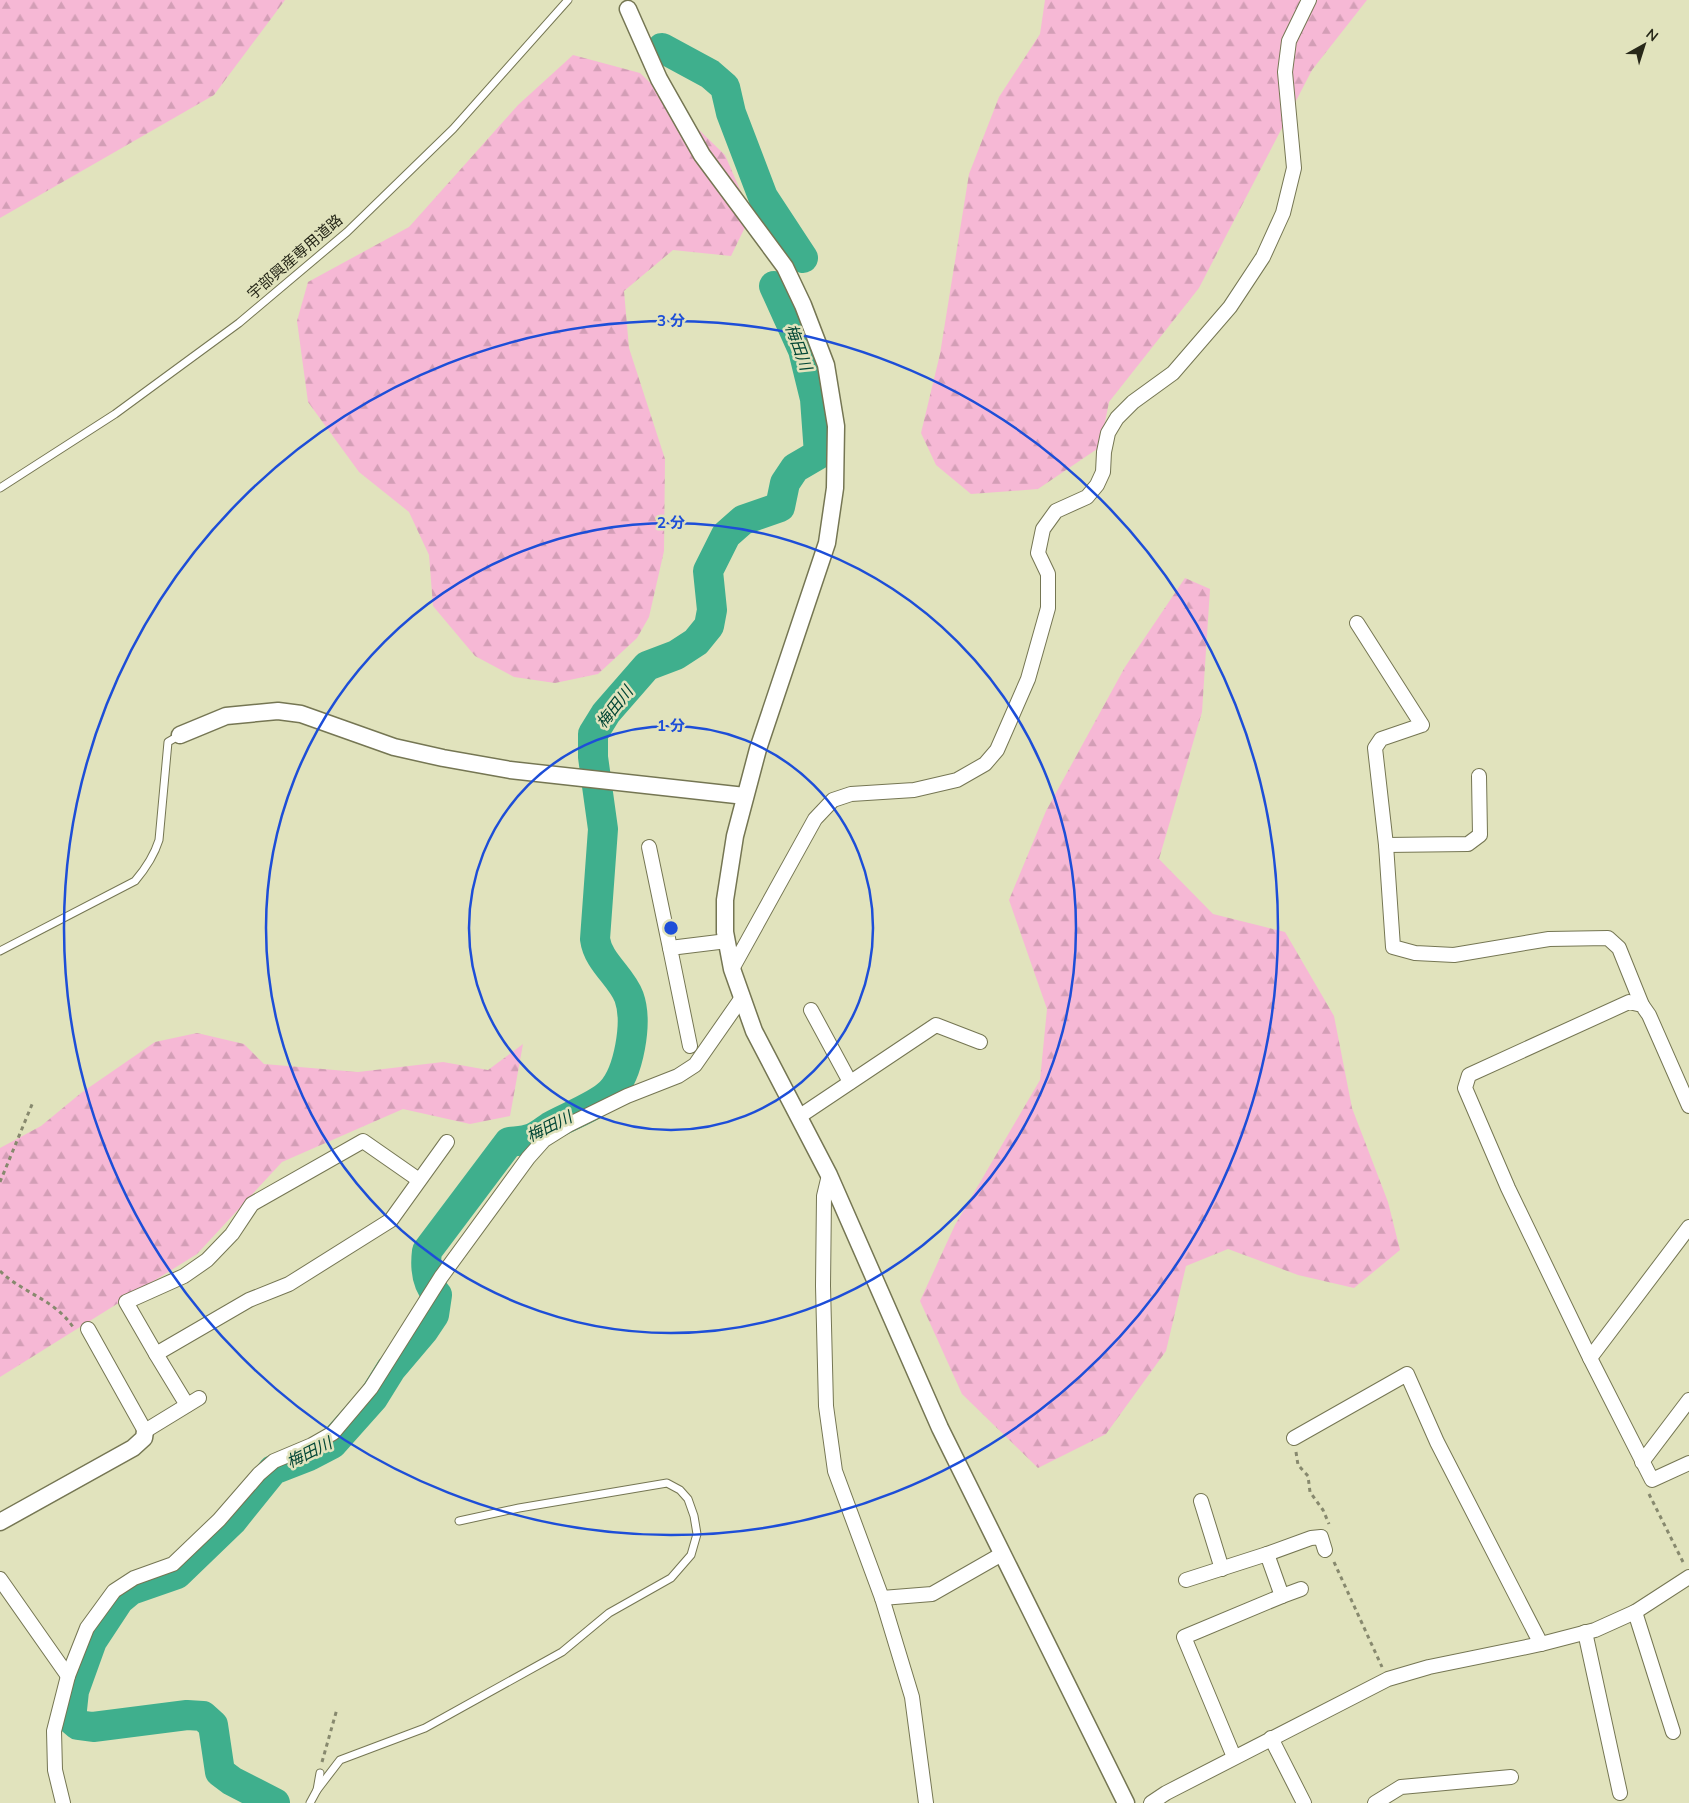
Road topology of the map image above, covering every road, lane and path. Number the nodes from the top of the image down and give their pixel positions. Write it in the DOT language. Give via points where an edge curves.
graph roads {
  1 [pos="568,0"];
  2 [pos="1309,0"];
  3 [pos="628,9"];
  4 [pos="0,488"];
  5 [pos="1357,623"];
  6 [pos="180,735"];
  7 [pos="1479,776"];
  8 [pos="745,796"];
  9 [pos="1386,845"];
  10 [pos="649,847"];
  11 [pos="727,941"];
  12 [pos="670,948"];
  13 [pos="0,951"];
  14 [pos="732,969"];
  15 [pos="741,999"];
  16 [pos="1642,1006"];
  17 [pos="812,1010"];
  18 [pos="980,1042"];
  19 [pos="690,1046"];
  20 [pos="850,1082"];
  21 [pos="34,1102"];
  22 [pos="1689,1106"];
  23 [pos="800,1116"];
  24 [pos="447,1142"];
  25 [pos="829,1175"];
  26 [pos="419,1180"];
  27 [pos="0,1182"];
  28 [pos="1689,1227"];
  29 [pos="0,1270"];
  30 [pos="82,1329"];
  31 [pos="156,1354"];
  32 [pos="1590,1358"];
  33 [pos="1689,1400"];
  34 [pos="145,1431"];
  35 [pos="1294,1438"];
  36 [pos="1642,1462"];
  37 [pos="1689,1463"];
  38 [pos="1201,1501"];
  39 [pos="459,1521"];
  40 [pos="0,1522"];
  41 [pos="1325,1550"];
  42 [pos="1002,1554"];
  43 [pos="1267,1554"];
  44 [pos="1222,1568"];
  45 [pos="1689,1577"];
  46 [pos="0,1578"];
  47 [pos="1186,1580"];
  48 [pos="1301,1589"];
  49 [pos="1282,1596"];
  50 [pos="882,1598"];
  51 [pos="1635,1612"];
  52 [pos="1585,1632"];
  53 [pos="1541,1644"];
  54 [pos="68,1676"];
  55 [pos="337,1709"];
  56 [pos="1673,1732"];
  57 [pos="1271,1738"];
  58 [pos="1234,1757"];
  59 [pos="320,1773"];
  60 [pos="1511,1777"];
  61 [pos="317,1790"];
  62 [pos="1620,1793"];
  63 [pos="63,1803"];
  64 [pos="310,1803"];
  65 [pos="926,1803"];
  66 [pos="1126,1803"];
  67 [pos="1151,1803"];
  68 [pos="1304,1803"];
  69 [pos="1375,1803"];
  1 -- 4 [label="lane, 宇部興産専用道路" via="453,129 347,232 239,323 116,414"];
  2 -- 14 [label="street" via="1289,41 1285,72 1294,168 1283,213 1263,258 1230,307 1174,373 1133,402 1117,418 1108,433 1103,472 1097,485 1087,498 1056,511 1043,529 1038,553 1048,574 1048,608 1028,679 996,750 985,764 957,780 914,790 851,794 833,800 814,820"];
  3 -- 8 [label="street" via="659,79 702,155 785,268 816,333 832,394 837,458 827,544"];
  5 -- 9 [label="street" via="1422,725 1381,739 1374,748"];
  6 -- 8 [label="street" via="226,716 278,711 301,714 394,747 452,760"];
  6 -- 13 [label="lane" via="168,742 159,840 156,852 144,871 134,881"];
  7 -- 9 [label="street" via="1480,835 1468,844"];
  8 -- 11 [label="street" via="725,900"];
  9 -- 16 [label="street" via="1393,947 1415,953 1454,956 1549,939 1608,938 1619,948"];
  10 -- 12 [label="street"];
  11 -- 12 [label="street"];
  11 -- 14 [label="street"];
  12 -- 19 [label="street"];
  14 -- 15 [label="street"];
  15 -- 23 [label="street" via="754,1031"];
  15 -- 54 [label="street" via="695,1065 678,1076 568,1125 544,1140 488,1213 371,1388 333,1433 312,1446 274,1461 172,1564 134,1578 114,1591 87,1628"];
  16 -- 22 [label="street" via="1650,1015"];
  16 -- 32 [label="street" via="1629,1002 1486,1068 1469,1076 1465,1088 1508,1188"];
  17 -- 20 [label="street"];
  18 -- 20 [label="street" via="936,1026"];
  20 -- 23 [label="street"];
  21 -- 27 [label="path"];
  23 -- 25 [label="street"];
  24 -- 26 [label="street"];
  25 -- 42 [label="street" via="940,1428"];
  25 -- 50 [label="street" via="824,1196 822,1239 826,1406 835,1471"];
  26 -- 31 [label="street" via="391,1220 289,1284 249,1300"];
  26 -- 31 [label="street" via="363,1141 252,1204 232,1234 207,1260 184,1276 126,1302"];
  28 -- 32 [label="street"];
  29 -- 30 [label="path" via="18,1286 58,1308"];
  30 -- 34 [label="street"];
  31 -- 34 [label="street" via="193,1402"];
  32 -- 36 [label="street"];
  33 -- 36 [label="street"];
  34 -- 40 [label="street" via="144,1438 133,1448"];
  35 -- 53 [label="street" via="1407,1374 1437,1442"];
  36 -- 37 [label="street" via="1652,1480"];
  38 -- 44 [label="street"];
  39 -- 61 [label="lane" via="667,1483 688,1499 697,1534 691,1555 671,1578 609,1614 562,1652 424,1728 340,1760"];
  41 -- 43 [label="street" via="1321,1537"];
  42 -- 50 [label="street" via="932,1594"];
  42 -- 66 [label="street"];
  43 -- 44 [label="street"];
  43 -- 49 [label="street"];
  44 -- 47 [label="street"];
  45 -- 51 [label="street"];
  46 -- 54 [label="street"];
  48 -- 49 [label="street"];
  49 -- 58 [label="street" via="1184,1637"];
  50 -- 65 [label="street" via="912,1697"];
  51 -- 52 [label="street"];
  51 -- 56 [label="street"];
  52 -- 53 [label="street"];
  52 -- 62 [label="street"];
  53 -- 57 [label="street" via="1388,1679"];
  54 -- 63 [label="street" via="54,1731 56,1770"];
  55 -- 59 [label="path"];
  57 -- 58 [label="street"];
  57 -- 68 [label="street"];
  58 -- 67 [label="street"];
  59 -- 61 [label="lane"];
  60 -- 69 [label="street" via="1401,1787"];
  61 -- 64 [label="lane"];
}
